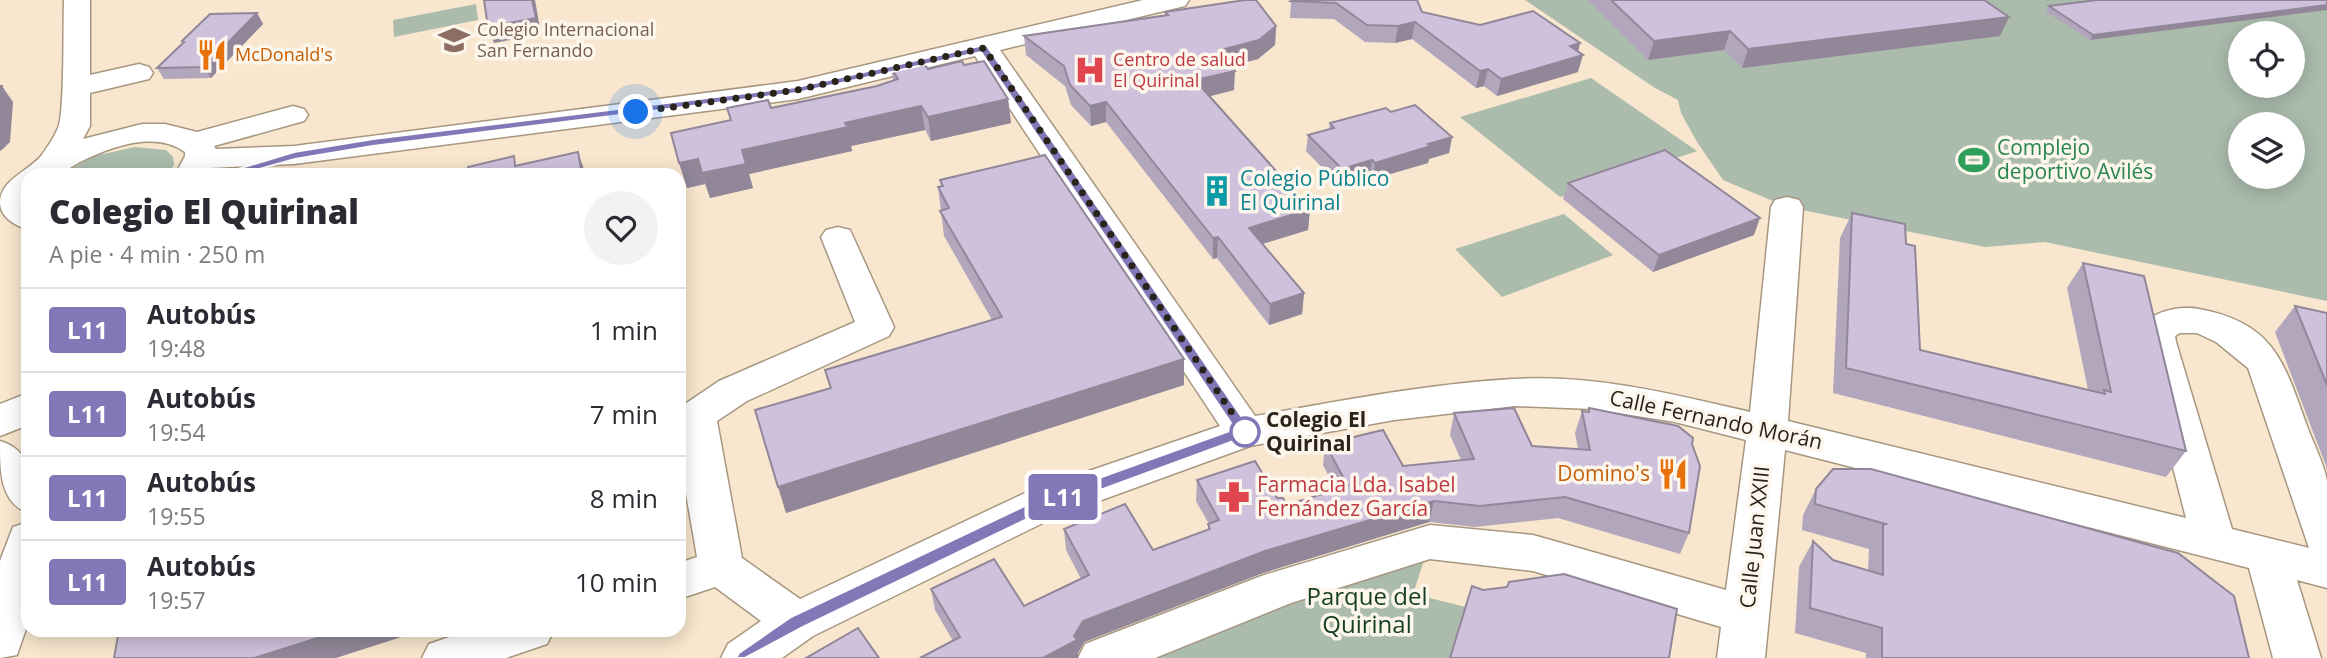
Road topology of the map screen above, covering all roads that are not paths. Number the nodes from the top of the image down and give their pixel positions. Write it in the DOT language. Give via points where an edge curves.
graph roads {
  1 [pos="77,0"];
  2 [pos="1176,0"];
  3 [pos="984,48"];
  4 [pos="139,73"];
  5 [pos="76,87"];
  6 [pos="293,115"];
  7 [pos="75,126"];
  8 [pos="114,139"];
  9 [pos="203,162"];
  10 [pos="41,168"];
  11 [pos="55,168"];
  12 [pos="1787,207"];
  13 [pos="838,237"];
  14 [pos="1766,429"];
  15 [pos="1245,432"];
  16 [pos="689,434"];
  17 [pos="0,456"];
  18 [pos="21,487"];
  19 [pos="2327,540"];
  20 [pos="2214,542"];
  21 [pos="2267,555"];
  22 [pos="21,564"];
  23 [pos="721,567"];
  24 [pos="2327,570"];
  25 [pos="686,579"];
  26 [pos="797,622"];
  27 [pos="510,637"];
  28 [pos="1744,637"];
  29 [pos="0,641"];
  30 [pos="446,658"];
  31 [pos="745,658"];
  32 [pos="1102,658"];
  33 [pos="2297,658"];
  1 -- 5 [label="street"];
  2 -- 3 [label="street"];
  3 -- 9 [label="street" via="784,92 294,155"];
  3 -- 15 [label="street"];
  4 -- 5 [label="street"];
  5 -- 7 [label="street"];
  6 -- 9 [label="street"];
  7 -- 8 [label="street"];
  7 -- 10 [label="street"];
  8 -- 9 [label="street" via="167,134"];
  8 -- 11 [label="street" via="83,148"];
  12 -- 14 [label="street, Calle Juan XXIII"];
  13 -- 16 [label="street" via="876,327 733,391 696,416"];
  14 -- 15 [label="street, Calle Fernando Morán" via="1593,395 1516,392 1394,406"];
  14 -- 20 [label="street, Calle Fernando Morán"];
  14 -- 28 [label="street, Calle Juan XXIII"];
  15 -- 26 [label="street, Calle Fernando Morán" via="1040,505"];
  16 -- 23 [label="street"];
  17 -- 18 [label="street"];
  19 -- 20 [label="street" via="2265,363 2230,333 2179,321 2156,331 2157,342"];
  20 -- 21 [label="street, Calle Fernando Morán"];
  21 -- 24 [label="street, Calle Fernando Morán"];
  21 -- 33 [label="street"];
  22 -- 29 [label="street"];
  23 -- 25 [label="street"];
  23 -- 26 [label="street"];
  26 -- 31 [label="street, Calle Fernando Morán"];
  27 -- 30 [label="street"];
  28 -- 32 [label="street" via="1533,552 1430,542 1280,588"];
}
